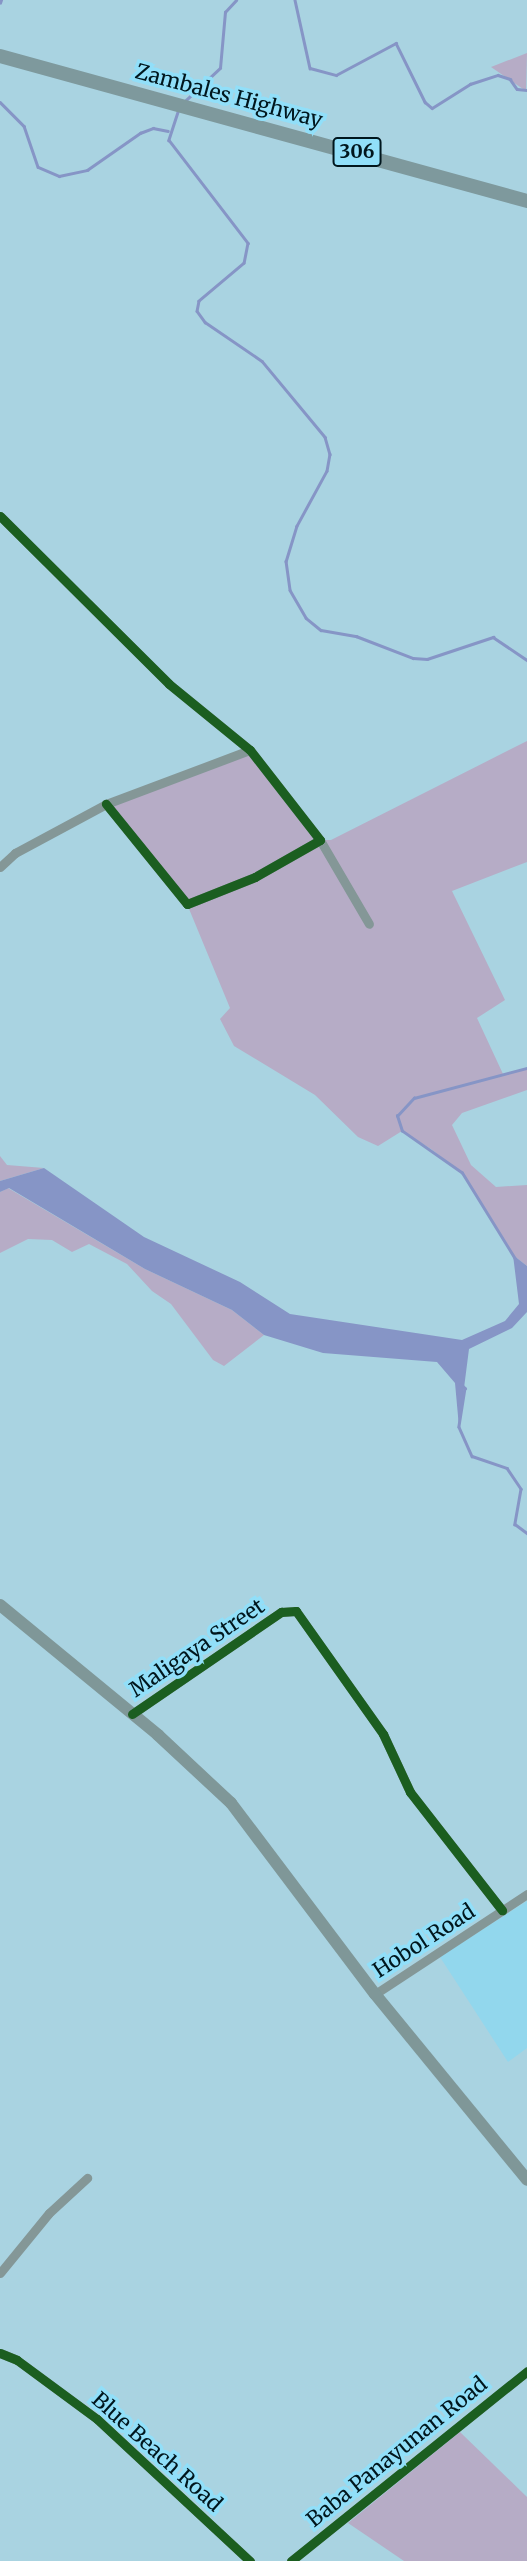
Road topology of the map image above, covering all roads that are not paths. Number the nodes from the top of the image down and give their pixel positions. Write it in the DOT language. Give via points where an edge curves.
graph roads {
  1 [pos="0,56"];
  2 [pos="527,201"];
  3 [pos="0,516"];
  4 [pos="250,750"];
  5 [pos="106,804"];
  6 [pos="320,840"];
  7 [pos="0,867"];
  8 [pos="369,924"];
  9 [pos="0,1605"];
  10 [pos="132,1714"];
  11 [pos="527,1894"];
  12 [pos="502,1910"];
  13 [pos="375,1994"];
  14 [pos="87,2178"];
  15 [pos="527,2180"];
  16 [pos="0,2273"];
  17 [pos="0,2353"];
  18 [pos="527,2371"];
  19 [pos="250,2561"];
  20 [pos="291,2561"];
  1 -- 2 [label="main road, Zambales Highway / 306"];
  3 -- 4 [label="street" via="169,684"];
  4 -- 5 [label="street"];
  4 -- 6 [label="street"];
  5 -- 6 [label="street" via="187,904 255,877"];
  5 -- 7 [label="street" via="15,853"];
  6 -- 8 [label="street"];
  9 -- 10 [label="main road"];
  10 -- 12 [label="street, Maligaya Street" via="281,1612 296,1611 383,1734 410,1792"];
  10 -- 13 [label="main road" via="231,1803"];
  11 -- 12 [label="street, Hobol Road"];
  12 -- 13 [label="street, Hobol Road"];
  13 -- 15 [label="main road"];
  14 -- 16 [label="street" via="49,2213"];
  17 -- 19 [label="street, Blue Beach Road" via="17,2360 97,2419"];
  18 -- 20 [label="street, Baba Panayunan Road"];
}
